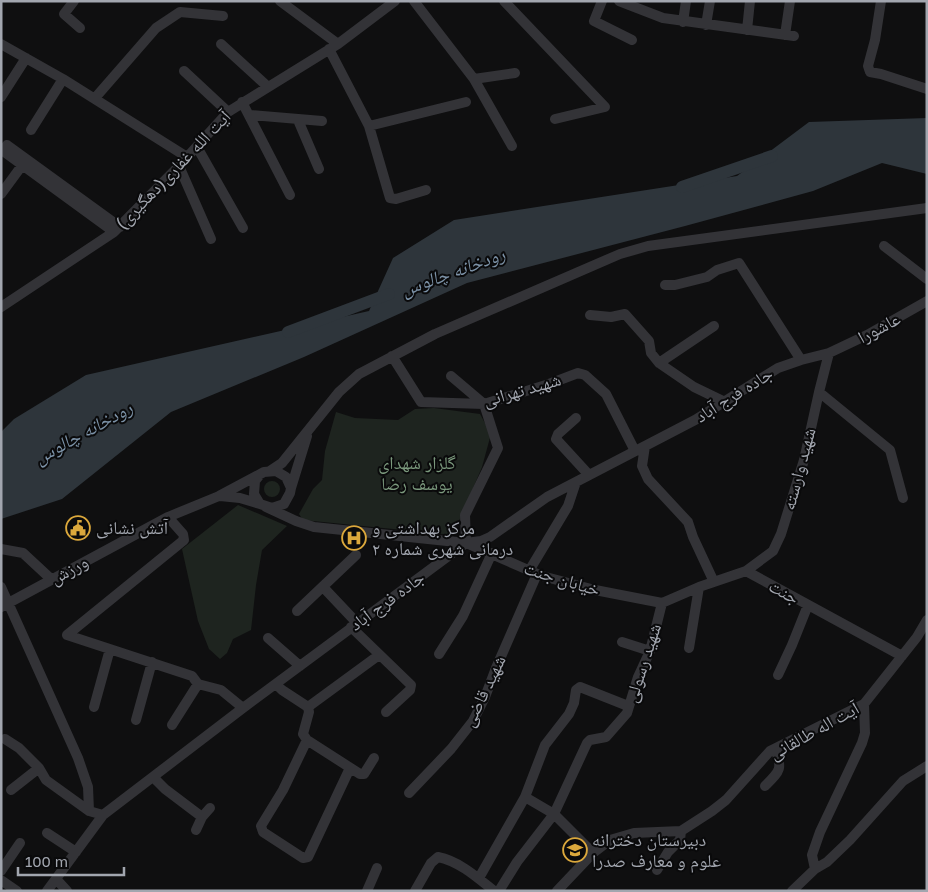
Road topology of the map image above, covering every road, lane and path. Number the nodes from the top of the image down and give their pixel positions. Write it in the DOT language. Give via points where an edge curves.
graph roads {
  1 [pos="74,1"];
  2 [pos="280,1"];
  3 [pos="395,1"];
  4 [pos="414,1"];
  5 [pos="504,1"];
  6 [pos="602,1"];
  7 [pos="619,1"];
  8 [pos="686,1"];
  9 [pos="710,1"];
  10 [pos="750,1"];
  11 [pos="790,1"];
  12 [pos="882,1"];
  13 [pos="223,16"];
  14 [pos="683,22"];
  15 [pos="706,25"];
  16 [pos="80,28"];
  17 [pos="747,30"];
  18 [pos="632,40"];
  19 [pos="1,44"];
  20 [pos="221,44"];
  21 [pos="333,46"];
  22 [pos="26,58"];
  23 [pos="184,71"];
  24 [pos="515,74"];
  25 [pos="64,78"];
  26 [pos="474,79"];
  27 [pos="267,86"];
  28 [pos="927,89"];
  29 [pos="1,97"];
  30 [pos="95,98"];
  31 [pos="242,102"];
  32 [pos="466,102"];
  33 [pos="228,112"];
  34 [pos="250,115"];
  35 [pos="555,119"];
  36 [pos="298,120"];
  37 [pos="322,122"];
  38 [pos="369,126"];
  39 [pos="31,130"];
  40 [pos="512,146"];
  41 [pos="197,147"];
  42 [pos="187,157"];
  43 [pos="179,166"];
  44 [pos="319,168"];
  45 [pos="426,190"];
  46 [pos="1,194"];
  47 [pos="290,195"];
  48 [pos="927,208"];
  49 [pos="243,228"];
  50 [pos="117,229"];
  51 [pos="211,239"];
  52 [pos="884,246"];
  53 [pos="927,279"];
  54 [pos="665,285"];
  55 [pos="927,301"];
  56 [pos="1,307"];
  57 [pos="590,315"];
  58 [pos="714,326"];
  59 [pos="829,353"];
  60 [pos="392,356"];
  61 [pos="801,360"];
  62 [pos="659,364"];
  63 [pos="450,376"];
  64 [pos="819,392"];
  65 [pos="726,402"];
  66 [pos="484,404"];
  67 [pos="576,418"];
  68 [pos="309,431"];
  69 [pos="645,446"];
  70 [pos="635,452"];
  71 [pos="270,471"];
  72 [pos="589,475"];
  73 [pos="259,476"];
  74 [pos="576,482"];
  75 [pos="291,488"];
  76 [pos="219,496"];
  77 [pos="902,498"];
  78 [pos="288,499"];
  79 [pos="263,506"];
  80 [pos="168,516"];
  81 [pos="292,520"];
  82 [pos="466,543"];
  83 [pos="1,549"];
  84 [pos="492,553"];
  85 [pos="356,555"];
  86 [pos="746,571"];
  87 [pos="533,573"];
  88 [pos="51,579"];
  89 [pos="714,582"];
  90 [pos="1,587"];
  91 [pos="323,587"];
  92 [pos="699,587"];
  93 [pos="662,603"];
  94 [pos="5,605"];
  95 [pos="808,605"];
  96 [pos="297,611"];
  97 [pos="927,620"];
  98 [pos="354,625"];
  99 [pos="268,638"];
  100 [pos="922,638"];
  101 [pos="622,642"];
  102 [pos="689,648"];
  103 [pos="110,649"];
  104 [pos="650,651"];
  105 [pos="379,654"];
  106 [pos="439,654"];
  107 [pos="902,656"];
  108 [pos="152,662"];
  109 [pos="300,666"];
  110 [pos="778,675"];
  111 [pos="198,684"];
  112 [pos="276,684"];
  113 [pos="864,704"];
  114 [pos="628,706"];
  115 [pos="308,707"];
  116 [pos="94,708"];
  117 [pos="243,708"];
  118 [pos="386,712"];
  119 [pos="136,720"];
  120 [pos="172,725"];
  121 [pos="5,739"];
  122 [pos="306,740"];
  123 [pos="775,749"];
  124 [pos="374,758"];
  125 [pos="927,766"];
  126 [pos="39,768"];
  127 [pos="350,768"];
  128 [pos="153,777"];
  129 [pos="765,786"];
  130 [pos="11,790"];
  131 [pos="409,793"];
  132 [pos="525,797"];
  133 [pos="210,808"];
  134 [pos="89,811"];
  135 [pos="554,814"];
  136 [pos="103,815"];
  137 [pos="202,817"];
  138 [pos="196,830"];
  139 [pos="682,831"];
  140 [pos="48,833"];
  141 [pos="20,843"];
  142 [pos="76,852"];
  143 [pos="593,853"];
  144 [pos="377,868"];
  145 [pos="816,868"];
  146 [pos="656,870"];
  147 [pos="1,871"];
  148 [pos="56,879"];
  149 [pos="1,880"];
  150 [pos="481,884"];
  151 [pos="563,889"];
  152 [pos="17,891"];
  153 [pos="47,891"];
  154 [pos="67,891"];
  155 [pos="367,891"];
  156 [pos="415,891"];
  157 [pos="494,891"];
  158 [pos="499,891"];
  159 [pos="792,891"];
  1 -- 16 [label="street" via="64,14"];
  2 -- 21 [label="street"];
  3 -- 21 [label="street, آیت الله غفاری(دهگیری)"];
  4 -- 26 [label="street"];
  5 -- 35 [label="street" via="605,107"];
  6 -- 18 [label="street" via="594,21"];
  7 -- 14 [label="street"];
  8 -- 14 [label="street"];
  9 -- 15 [label="street"];
  10 -- 17 [label="street"];
  11 -- 17 [label="street" via="790,36"];
  12 -- 28 [label="street" via="868,66 870,72"];
  13 -- 30 [label="street" via="180,12 156,28"];
  14 -- 15 [label="street"];
  15 -- 17 [label="street"];
  19 -- 22 [label="street"];
  20 -- 27 [label="street"];
  21 -- 27 [label="street, آیت الله غفاری(دهگیری)"];
  21 -- 38 [label="street"];
  22 -- 25 [label="street"];
  22 -- 29 [label="street"];
  23 -- 33 [label="street"];
  24 -- 26 [label="street"];
  25 -- 30 [label="street"];
  25 -- 39 [label="street"];
  26 -- 40 [label="street"];
  27 -- 31 [label="street, آیت الله غفاری(دهگیری)"];
  30 -- 42 [label="street"];
  31 -- 33 [label="street, آیت الله غفاری(دهگیری)"];
  31 -- 34 [label="street"];
  32 -- 38 [label="street"];
  33 -- 41 [label="street, آیت الله غفاری(دهگیری)"];
  34 -- 36 [label="street"];
  34 -- 47 [label="street"];
  36 -- 37 [label="street"];
  36 -- 44 [label="street"];
  38 -- 45 [label="street" via="390,198"];
  41 -- 42 [label="street, آیت الله غفاری(دهگیری)"];
  41 -- 49 [label="street"];
  42 -- 43 [label="street, آیت الله غفاری(دهگیری)"];
  43 -- 50 [label="street, آیت الله غفاری(دهگیری)"];
  43 -- 51 [label="street"];
  46 -- 50 [label="street" via="25,162"];
  48 -- 60 [label="street" via="648,246 620,254 435,334"];
  50 -- 56 [label="street, آیت الله غفاری(دهگیری)"];
  52 -- 53 [label="street"];
  54 -- 61 [label="street" via="707,277 739,263"];
  55 -- 59 [label="street, عاشورا"];
  57 -- 62 [label="street" via="612,317 626,314 648,341"];
  58 -- 62 [label="street"];
  59 -- 61 [label="street, جاده فرج آباد"];
  59 -- 64 [label="street, شهید وارسته"];
  60 -- 66 [label="street, شهید تهرانی" via="421,402"];
  60 -- 68 [label="street" via="359,374 339,392"];
  61 -- 65 [label="street, جاده فرج آباد" via="778,368"];
  62 -- 65 [label="street" via="694,387"];
  63 -- 66 [label="street"];
  64 -- 77 [label="street" via="890,450"];
  64 -- 86 [label="street, شهید وارسته" via="804,460 781,534 773,551"];
  65 -- 69 [label="street, جاده فرج آباد"];
  66 -- 70 [label="street, شهید تهرانی" via="578,373 585,375 606,394"];
  66 -- 82 [label="street" via="498,448 466,515"];
  67 -- 72 [label="street" via="556,439"];
  68 -- 71 [label="street" via="282,463"];
  68 -- 75 [label="street"];
  69 -- 70 [label="street, جاده فرج آباد"];
  69 -- 89 [label="street" via="642,466 648,479 688,522"];
  70 -- 72 [label="street, جاده فرج آباد"];
  71 -- 73 [label="street"];
  71 -- 75 [label="street" via="282,473"];
  72 -- 74 [label="street, جاده فرج آباد"];
  73 -- 76 [label="street, ورزش"];
  73 -- 79 [label="street" via="253,487 256,500"];
  74 -- 82 [label="street, جاده فرج آباد" via="547,497 490,537"];
  74 -- 87 [label="street, شهید قاضی" via="568,506"];
  75 -- 78 [label="street"];
  76 -- 79 [label="street" via="240,498"];
  76 -- 80 [label="street, ورزش"];
  78 -- 79 [label="street" via="279,507"];
  78 -- 81 [label="street"];
  79 -- 81 [label="street"];
  80 -- 88 [label="street, ورزش"];
  80 -- 103 [label="street" via="184,540 67,636"];
  81 -- 82 [label="street" via="314,527"];
  82 -- 84 [label="street, خیابان جنت"];
  82 -- 98 [label="street, جاده فرج آباد"];
  83 -- 88 [label="street" via="23,553"];
  84 -- 87 [label="street, خیابان جنت"];
  84 -- 106 [label="street" via="463,616"];
  85 -- 91 [label="street"];
  86 -- 89 [label="street"];
  86 -- 95 [label="street, جنت"];
  87 -- 93 [label="street, خیابان جنت" via="594,590"];
  87 -- 131 [label="street, شهید قاضی" via="473,721"];
  88 -- 94 [label="street, ورزش"];
  89 -- 92 [label="street"];
  90 -- 94 [label="street"];
  91 -- 96 [label="street"];
  91 -- 98 [label="street"];
  92 -- 93 [label="street"];
  92 -- 102 [label="street"];
  93 -- 104 [label="street, شهید رسولی"];
  94 -- 134 [label="street" via="78,758 88,787"];
  95 -- 107 [label="street, جنت"];
  95 -- 110 [label="street"];
  97 -- 100 [label="street, آیت اله طالقانی"];
  98 -- 105 [label="street"];
  98 -- 109 [label="street, جاده فرج آباد"];
  99 -- 109 [label="street"];
  100 -- 107 [label="street, آیت اله طالقانی"];
  101 -- 104 [label="street"];
  103 -- 108 [label="street"];
  103 -- 116 [label="street"];
  104 -- 114 [label="street, شهید رسولی"];
  105 -- 115 [label="street"];
  105 -- 118 [label="street" via="411,685 410,690"];
  107 -- 113 [label="street, آیت اله طالقانی"];
  108 -- 111 [label="street" via="192,676"];
  108 -- 119 [label="street"];
  109 -- 112 [label="street, جاده فرج آباد"];
  111 -- 117 [label="street" via="221,690"];
  111 -- 120 [label="street"];
  112 -- 115 [label="street"];
  112 -- 117 [label="street, جاده فرج آباد"];
  113 -- 123 [label="street, آیت اله طالقانی"];
  113 -- 145 [label="street" via="865,733 812,855"];
  114 -- 132 [label="street" via="580,687 576,690 569,714 545,745"];
  114 -- 135 [label="street, شهید رسولی" via="627,713 606,737 587,743"];
  115 -- 122 [label="street" via="303,734"];
  117 -- 128 [label="street, جاده فرج آباد"];
  121 -- 126 [label="street"];
  122 -- 127 [label="street"];
  122 -- 127 [label="street" via="283,790 261,826 263,832 304,858 308,857"];
  123 -- 129 [label="street" via="780,763 778,773"];
  123 -- 139 [label="street, آیت اله طالقانی" via="726,800"];
  124 -- 127 [label="street" via="364,774"];
  125 -- 145 [label="street" via="903,781 850,840"];
  126 -- 130 [label="street"];
  126 -- 134 [label="street" via="46,780"];
  128 -- 136 [label="street, جاده فرج آباد"];
  128 -- 137 [label="street"];
  132 -- 135 [label="street"];
  132 -- 150 [label="street"];
  133 -- 137 [label="street"];
  134 -- 136 [label="street"];
  135 -- 143 [label="street"];
  135 -- 158 [label="street, شهید رسولی"];
  136 -- 142 [label="street, جاده فرج آباد"];
  137 -- 138 [label="street"];
  139 -- 143 [label="street" via="634,833 610,840"];
  139 -- 146 [label="street" via="680,840"];
  140 -- 142 [label="street"];
  141 -- 147 [label="street"];
  142 -- 148 [label="street, جاده فرج آباد"];
  143 -- 151 [label="street"];
  144 -- 155 [label="street"];
  145 -- 159 [label="street"];
  148 -- 153 [label="street, جاده فرج آباد"];
  148 -- 154 [label="street"];
  149 -- 152 [label="street"];
  150 -- 156 [label="street" via="445,858 438,857"];
  150 -- 157 [label="street"];
}
